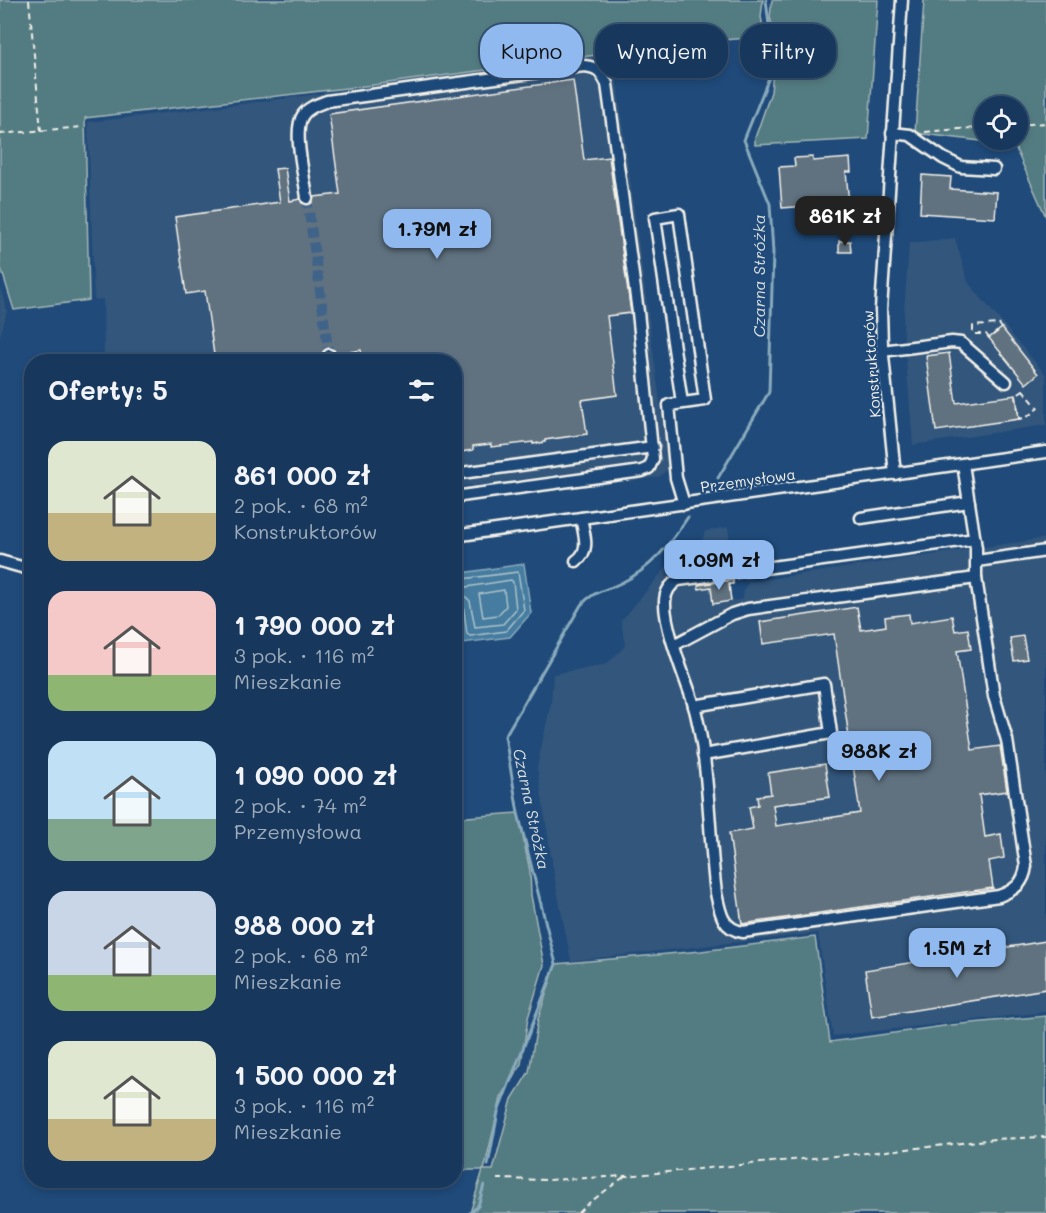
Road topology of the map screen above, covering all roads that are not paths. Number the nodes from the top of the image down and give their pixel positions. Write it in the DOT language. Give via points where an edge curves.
graph roads {
  1 [pos="902,0"];
  2 [pos="892,133"];
  3 [pos="994,169"];
  4 [pos="307,198"];
  5 [pos="882,351"];
  6 [pos="1006,382"];
  7 [pos="682,403"];
  8 [pos="653,447"];
  9 [pos="1046,452"];
  10 [pos="963,464"];
  11 [pos="462,473"];
  12 [pos="895,474"];
  13 [pos="462,496"];
  14 [pos="969,502"];
  15 [pos="684,504"];
  16 [pos="581,518"];
  17 [pos="861,518"];
  18 [pos="462,535"];
  19 [pos="975,539"];
  20 [pos="1046,551"];
  21 [pos="0,561"];
  22 [pos="576,561"];
  23 [pos="977,561"];
  24 [pos="24,568"];
  25 [pos="976,578"];
  26 [pos="674,645"];
  27 [pos="694,706"];
  28 [pos="703,755"];
  1 -- 2 [label="street, Konstruktorów"];
  2 -- 3 [label="street" via="910,135 961,167"];
  2 -- 5 [label="street, Konstruktorów"];
  4 -- 8 [label="street" via="298,127 303,114 313,106 595,67 606,84"];
  5 -- 6 [label="street" via="962,343"];
  5 -- 12 [label="street, Konstruktorów"];
  7 -- 7 [label="street" via="705,400 679,214 655,218"];
  7 -- 15 [label="street" via="669,405 676,478"];
  8 -- 11 [label="street"];
  8 -- 13 [label="street" via="649,468 642,471"];
  9 -- 10 [label="street, Przemysłowa"];
  10 -- 12 [label="street, Przemysłowa"];
  10 -- 14 [label="street"];
  12 -- 15 [label="street, Przemysłowa"];
  14 -- 17 [label="street"];
  14 -- 19 [label="street"];
  15 -- 16 [label="street, Przemysłowa"];
  16 -- 18 [label="street, Przemysłowa"];
  16 -- 22 [label="street" via="586,550"];
  19 -- 23 [label="street"];
  19 -- 26 [label="street" via="678,580 672,583 665,600"];
  20 -- 23 [label="street"];
  21 -- 24 [label="street"];
  23 -- 25 [label="street"];
  25 -- 26 [label="street" via="748,609"];
  25 -- 28 [label="street" via="1026,866 1024,879 1012,891 987,898 743,932 734,930 720,912 716,893"];
  26 -- 27 [label="street"];
  27 -- 28 [label="street"];
  27 -- 28 [label="street" via="824,684 831,733"];
}
